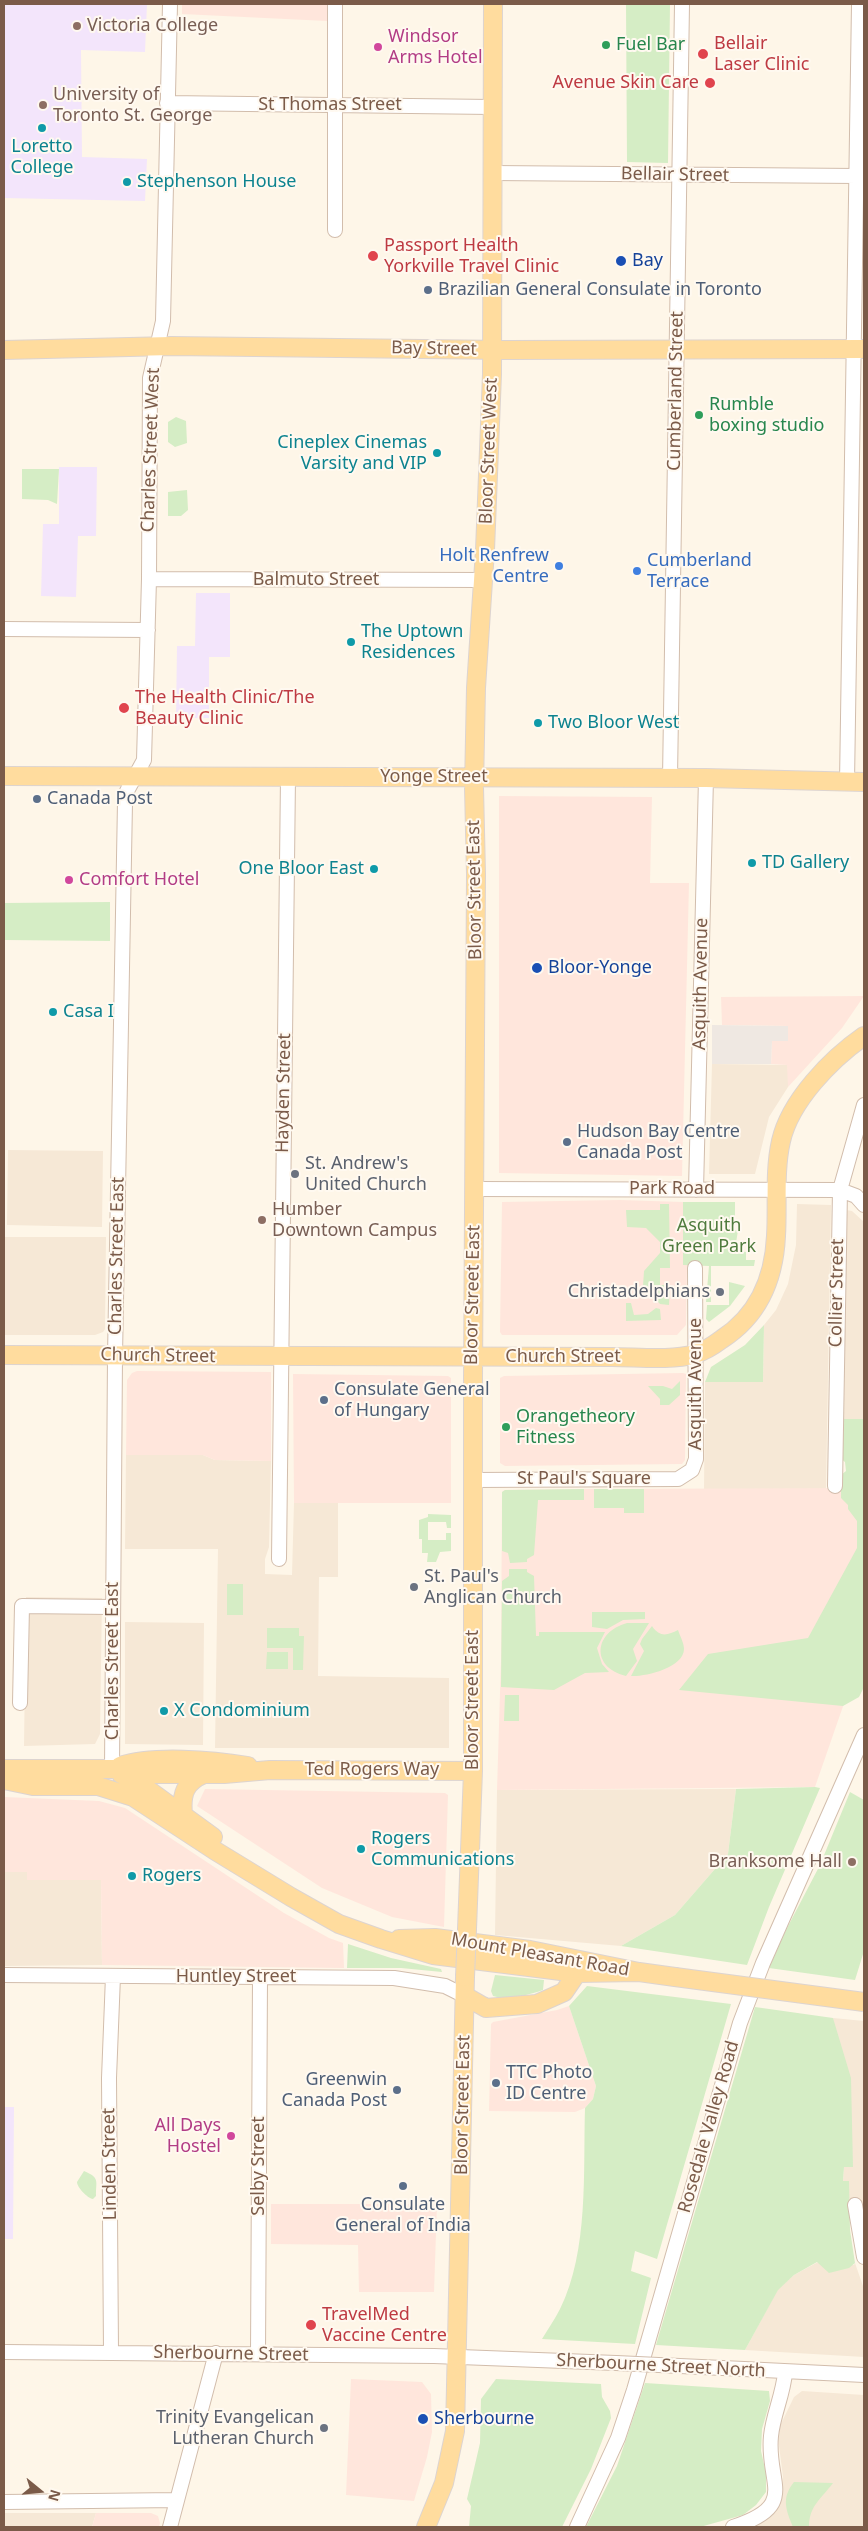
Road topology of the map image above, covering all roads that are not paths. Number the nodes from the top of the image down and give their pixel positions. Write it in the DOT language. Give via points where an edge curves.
graph roads {
  1 [pos="170,4"];
  2 [pos="335,4"];
  3 [pos="492,4"];
  4 [pos="682,4"];
  5 [pos="858,4"];
  6 [pos="167,103"];
  7 [pos="335,105"];
  8 [pos="492,107"];
  9 [pos="492,173"];
  10 [pos="679,175"];
  11 [pos="857,176"];
  12 [pos="334,230"];
  13 [pos="157,346"];
  14 [pos="677,348"];
  15 [pos="859,349"];
  16 [pos="4,350"];
  17 [pos="492,350"];
  18 [pos="149,579"];
  19 [pos="483,580"];
  20 [pos="4,629"];
  21 [pos="148,630"];
  22 [pos="136,775"];
  23 [pos="4,776"];
  24 [pos="288,777"];
  25 [pos="474,777"];
  26 [pos="670,778"];
  27 [pos="706,778"];
  28 [pos="846,782"];
  29 [pos="864,782"];
  30 [pos="864,1022"];
  31 [pos="864,1036"];
  32 [pos="849,1046"];
  33 [pos="864,1105"];
  34 [pos="474,1189"];
  35 [pos="777,1189"];
  36 [pos="696,1190"];
  37 [pos="840,1190"];
  38 [pos="864,1205"];
  39 [pos="695,1268"];
  40 [pos="695,1354"];
  41 [pos="4,1355"];
  42 [pos="115,1356"];
  43 [pos="281,1357"];
  44 [pos="473,1357"];
  45 [pos="692,1470"];
  46 [pos="473,1480"];
  47 [pos="835,1486"];
  48 [pos="279,1559"];
  49 [pos="112,1607"];
  50 [pos="20,1703"];
  51 [pos="864,1735"];
  52 [pos="4,1769"];
  53 [pos="112,1769"];
  54 [pos="270,1770"];
  55 [pos="473,1771"];
  56 [pos="204,1774"];
  57 [pos="4,1780"];
  58 [pos="183,1814"];
  59 [pos="261,1878"];
  60 [pos="381,1939"];
  61 [pos="639,1972"];
  62 [pos="577,1973"];
  63 [pos="4,1976"];
  64 [pos="113,1976"];
  65 [pos="260,1978"];
  66 [pos="465,1996"];
  67 [pos="864,2002"];
  68 [pos="855,2205"];
  69 [pos="864,2257"];
  70 [pos="4,2352"];
  71 [pos="111,2352"];
  72 [pos="216,2353"];
  73 [pos="258,2354"];
  74 [pos="457,2356"];
  75 [pos="785,2373"];
  76 [pos="864,2375"];
  77 [pos="178,2500"];
  78 [pos="4,2502"];
  79 [pos="170,2527"];
  80 [pos="426,2527"];
  81 [pos="577,2527"];
  82 [pos="733,2527"];
  1 -- 6 [label="street, Charles Street West"];
  2 -- 7 [label="street"];
  3 -- 8 [label="main road, Bloor Street West"];
  4 -- 10 [label="street, Cumberland Street"];
  5 -- 11 [label="street"];
  6 -- 7 [label="street, St Thomas Street"];
  6 -- 13 [label="street, Charles Street West" via="163,321"];
  7 -- 8 [label="street, St Thomas Street"];
  7 -- 12 [label="street"];
  8 -- 9 [label="main road, Bloor Street West"];
  9 -- 10 [label="street, Bellair Street"];
  9 -- 17 [label="main road, Bloor Street West"];
  10 -- 11 [label="street, Bellair Street"];
  10 -- 14 [label="street, Cumberland Street"];
  11 -- 15 [label="street"];
  13 -- 16 [label="main road, Bay Street"];
  13 -- 17 [label="main road, Bay Street"];
  13 -- 18 [label="street, Charles Street West" via="150,378"];
  14 -- 15 [label="main road, Bay Street"];
  14 -- 17 [label="main road, Bay Street"];
  14 -- 26 [label="street, Cumberland Street"];
  15 -- 28 [label="street"];
  17 -- 19 [label="main road, Bloor Street West"];
  18 -- 19 [label="street, Balmuto Street"];
  18 -- 21 [label="street, Charles Street West"];
  19 -- 25 [label="main road, Bloor Street West"];
  20 -- 21 [label="street"];
  21 -- 22 [label="street, Charles Street West" via="144,760"];
  22 -- 23 [label="main road, Yonge Street"];
  22 -- 24 [label="main road, Yonge Street"];
  22 -- 42 [label="street, Charles Street East" via="125,802"];
  24 -- 25 [label="main road, Yonge Street"];
  24 -- 43 [label="street, Hayden Street"];
  25 -- 26 [label="main road, Yonge Street"];
  25 -- 34 [label="main road, Bloor Street East"];
  26 -- 27 [label="main road, Yonge Street"];
  27 -- 28 [label="main road, Yonge Street"];
  27 -- 36 [label="street, Asquith Avenue"];
  28 -- 29 [label="main road, Yonge Street"];
  30 -- 32 [label="main road, Church Street"];
  31 -- 32 [label="main road, Church Street"];
  32 -- 35 [label="main road, Church Street" via="795,1107 781,1142"];
  33 -- 37 [label="street, Collier Street"];
  34 -- 36 [label="street, Park Road"];
  34 -- 44 [label="main road, Bloor Street East"];
  35 -- 36 [label="street, Park Road"];
  35 -- 37 [label="street, Park Road"];
  35 -- 40 [label="main road, Church Street" via="774,1265 765,1293 741,1325"];
  37 -- 38 [label="street, Park Road" via="856,1196"];
  37 -- 47 [label="street, Collier Street"];
  39 -- 40 [label="street, Asquith Avenue"];
  40 -- 44 [label="main road, Church Street"];
  40 -- 45 [label="street, Asquith Avenue" via="696,1458"];
  41 -- 42 [label="main road, Church Street"];
  42 -- 43 [label="main road, Church Street"];
  42 -- 49 [label="street, Charles Street East"];
  43 -- 44 [label="main road, Church Street"];
  43 -- 48 [label="street, Hayden Street"];
  44 -- 46 [label="main road, Bloor Street East"];
  45 -- 46 [label="street, St Paul's Square" via="678,1479"];
  46 -- 55 [label="main road, Bloor Street East"];
  49 -- 50 [label="street" via="22,1606"];
  49 -- 53 [label="street, Charles Street East"];
  51 -- 81 [label="street, Rosedale Valley Road" via="763,1963 740,2023 634,2390 618,2438"];
  52 -- 53 [label="main road"];
  53 -- 54 [label="main road, Ted Rogers Way" via="137,1760 221,1762"];
  53 -- 56 [label="main road, Ted Rogers Way" via="151,1774"];
  53 -- 58 [label="main road, Mount Pleasant Road" via="140,1783"];
  54 -- 55 [label="main road, Ted Rogers Way"];
  54 -- 56 [label="main road, Ted Rogers Way"];
  55 -- 66 [label="main road, Bloor Street East, bridge"];
  56 -- 58 [label="main road" via="194,1778 184,1790"];
  57 -- 59 [label="main road, Mount Pleasant Road" via="33,1786 98,1786 121,1792"];
  58 -- 59 [label="main road, Mount Pleasant Road"];
  59 -- 60 [label="main road, Mount Pleasant Road" via="338,1924"];
  60 -- 61 [label="main road, Mount Pleasant Road" via="435,1938 497,1945"];
  60 -- 62 [label="main road, Mount Pleasant Road" via="433,1954"];
  61 -- 62 [label="main road, Mount Pleasant Road"];
  61 -- 67 [label="main road, Mount Pleasant Road, bridge"];
  62 -- 66 [label="main road" via="564,1992 537,2004 486,2008"];
  63 -- 64 [label="street, Huntley Street"];
  64 -- 65 [label="street, Huntley Street"];
  64 -- 71 [label="street, Linden Street" via="109,2078"];
  65 -- 66 [label="street, Huntley Street" via="394,1978 445,1986"];
  65 -- 73 [label="street, Selby Street"];
  66 -- 74 [label="main road, Bloor Street East"];
  68 -- 69 [label="street"];
  70 -- 71 [label="street, Sherbourne Street"];
  71 -- 72 [label="street, Sherbourne Street"];
  72 -- 73 [label="street, Sherbourne Street"];
  72 -- 77 [label="street"];
  73 -- 74 [label="street, Sherbourne Street"];
  74 -- 75 [label="street, Sherbourne Street North, bridge"];
  74 -- 80 [label="main road, Bloor Street East" via="452,2451 444,2484"];
  75 -- 76 [label="street, Sherbourne Street North"];
  75 -- 82 [label="street" via="771,2435 776,2484 774,2498 762,2515"];
  77 -- 78 [label="street"];
  77 -- 79 [label="street"];
}
